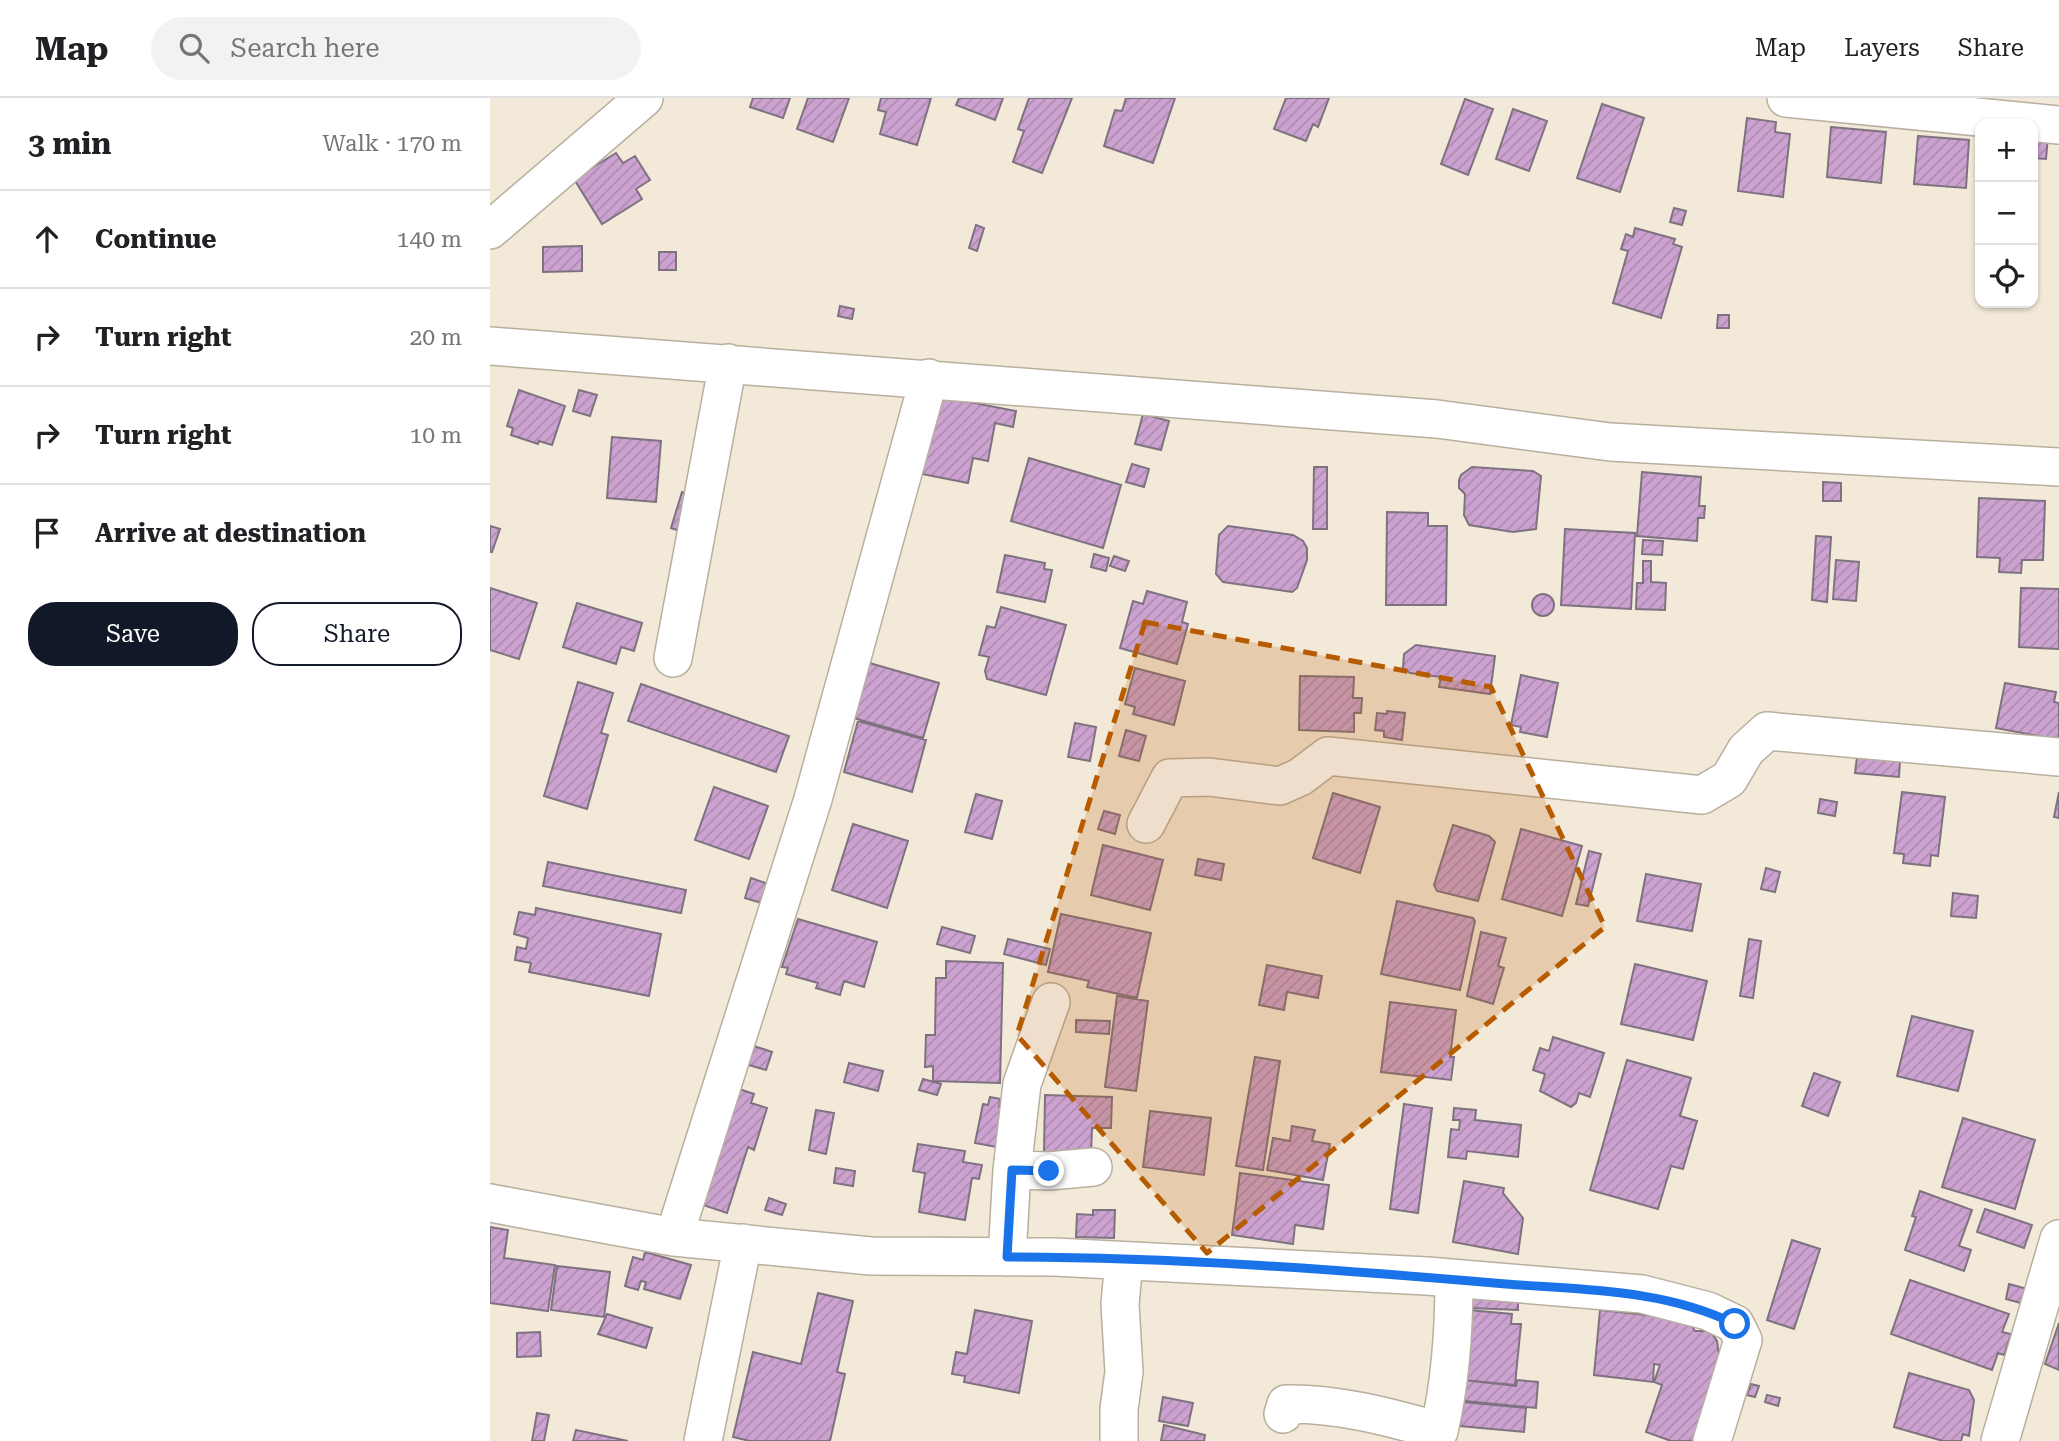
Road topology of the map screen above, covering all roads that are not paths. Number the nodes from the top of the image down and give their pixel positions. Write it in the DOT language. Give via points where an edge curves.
graph roads {
  1 [pos="644,98"];
  2 [pos="1786,98"];
  3 [pos="1829,100"];
  4 [pos="2059,125"];
  5 [pos="490,230"];
  6 [pos="494,342"];
  7 [pos="728,363"];
  8 [pos="929,378"];
  9 [pos="2059,467"];
  10 [pos="673,658"];
  11 [pos="2059,757"];
  12 [pos="1146,824"];
  13 [pos="1051,1002"];
  14 [pos="1093,1167"];
  15 [pos="1012,1170"];
  16 [pos="490,1203"];
  17 [pos="674,1237"];
  18 [pos="2059,1239"];
  19 [pos="744,1243"];
  20 [pos="1007,1257"];
  21 [pos="1125,1261"];
  22 [pos="1454,1279"];
  23 [pos="1283,1414"];
  24 [pos="703,1441"];
  25 [pos="1119,1441"];
  26 [pos="1712,1441"];
  27 [pos="2000,1441"];
  1 -- 5 [label="street"];
  2 -- 3 [label="street"];
  3 -- 4 [label="street"];
  6 -- 7 [label="street"];
  7 -- 8 [label="street"];
  7 -- 10 [label="street"];
  8 -- 9 [label="street" via="1437,419 1610,442"];
  8 -- 17 [label="street" via="813,799"];
  11 -- 12 [label="street" via="1767,731 1746,750 1729,779 1702,795 1328,756 1280,786 1209,777 1170,778"];
  13 -- 15 [label="street" via="1022,1084"];
  14 -- 15 [label="street"];
  15 -- 20 [label="street"];
  16 -- 17 [label="street"];
  17 -- 19 [label="street"];
  18 -- 27 [label="street"];
  19 -- 20 [label="street" via="871,1256"];
  19 -- 24 [label="street"];
  20 -- 21 [label="street"];
  21 -- 22 [label="street"];
  21 -- 25 [label="street" via="1120,1304 1125,1372"];
  22 -- 23 [label="street" via="1454,1333 1439,1431 1307,1404 1286,1404"];
  22 -- 26 [label="street" via="1642,1294 1708,1311 1735,1324 1743,1340"];
}
